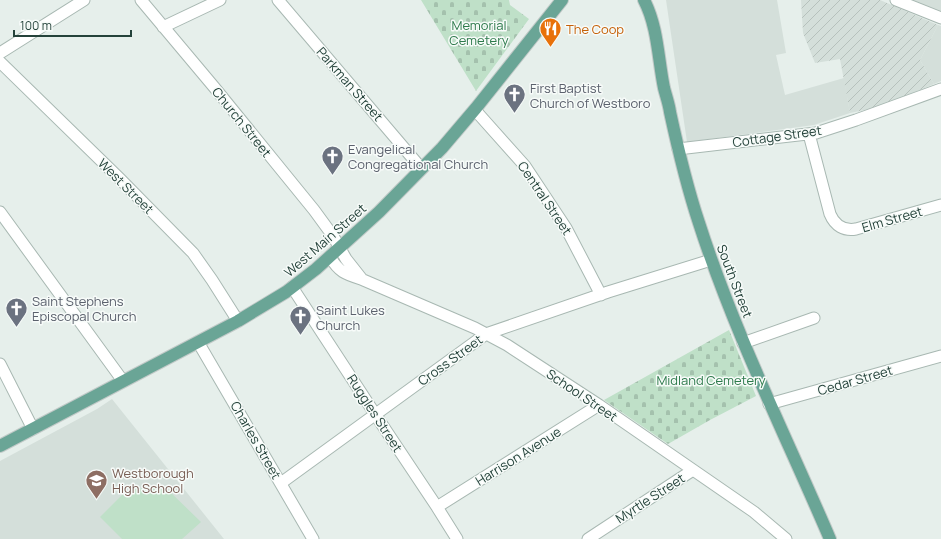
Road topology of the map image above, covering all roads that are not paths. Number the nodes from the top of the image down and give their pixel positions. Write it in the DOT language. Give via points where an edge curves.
graph roads {
  1 [pos="84,0"];
  2 [pos="141,0"];
  3 [pos="220,0"];
  4 [pos="278,0"];
  5 [pos="562,0"];
  6 [pos="644,0"];
  7 [pos="651,0"];
  8 [pos="896,0"];
  9 [pos="941,18"];
  10 [pos="652,21"];
  11 [pos="163,27"];
  12 [pos="0,53"];
  13 [pos="0,62"];
  14 [pos="941,89"];
  15 [pos="475,110"];
  16 [pos="809,134"];
  17 [pos="678,149"];
  18 [pos="421,168"];
  19 [pos="941,205"];
  20 [pos="0,212"];
  21 [pos="340,248"];
  22 [pos="330,258"];
  23 [pos="711,260"];
  24 [pos="361,279"];
  25 [pos="292,287"];
  26 [pos="601,295"];
  27 [pos="814,318"];
  28 [pos="238,321"];
  29 [pos="486,334"];
  30 [pos="198,342"];
  31 [pos="744,343"];
  32 [pos="941,356"];
  33 [pos="0,364"];
  34 [pos="123,381"];
  35 [pos="769,404"];
  36 [pos="599,405"];
  37 [pos="375,414"];
  38 [pos="33,429"];
  39 [pos="0,446"];
  40 [pos="693,470"];
  41 [pos="281,483"];
  42 [pos="437,507"];
  43 [pos="313,539"];
  44 [pos="457,539"];
  45 [pos="588,539"];
  46 [pos="786,539"];
  47 [pos="830,539"];
  1 -- 12 [label="street"];
  2 -- 11 [label="street, Church Street"];
  3 -- 11 [label="street"];
  4 -- 18 [label="street, Parkman Street"];
  5 -- 15 [label="main road, West Main Street"];
  6 -- 10 [label="main road, South Street"];
  7 -- 10 [label="main road, South Street"];
  8 -- 9 [label="street"];
  10 -- 17 [label="main road, South Street"];
  11 -- 21 [label="street, Church Street" via="314,210"];
  13 -- 28 [label="street, West Street" via="188,248"];
  14 -- 16 [label="street, Cottage Street"];
  15 -- 18 [label="main road, West Main Street"];
  15 -- 26 [label="street, Central Street" via="525,166 566,228"];
  16 -- 17 [label="street, Cottage Street"];
  16 -- 19 [label="street, Elm Street" via="830,214 842,228 856,229"];
  17 -- 23 [label="main road, South Street"];
  18 -- 21 [label="main road, West Main Street"];
  20 -- 34 [label="street"];
  21 -- 22 [label="main road, West Main Street"];
  21 -- 24 [label="street, School Street"];
  22 -- 24 [label="street, School Street" via="336,268 344,274"];
  22 -- 25 [label="main road, West Main Street"];
  23 -- 26 [label="street, Cross Street"];
  23 -- 31 [label="main road, South Street"];
  24 -- 29 [label="street, School Street"];
  25 -- 28 [label="main road, West Main Street"];
  25 -- 37 [label="street, Ruggles Street"];
  26 -- 29 [label="street, Cross Street"];
  27 -- 31 [label="street"];
  28 -- 30 [label="main road, West Main Street"];
  29 -- 36 [label="street, School Street"];
  29 -- 37 [label="street, Cross Street"];
  30 -- 34 [label="main road, West Main Street"];
  30 -- 41 [label="street, Charles Street"];
  31 -- 35 [label="main road, South Street"];
  32 -- 35 [label="street, Cedar Street"];
  33 -- 38 [label="street"];
  34 -- 38 [label="main road, West Main Street"];
  35 -- 47 [label="main road, South Street"];
  36 -- 40 [label="street, School Street"];
  36 -- 42 [label="street, Harrison Avenue"];
  37 -- 41 [label="street, Cross Street"];
  37 -- 42 [label="street, Ruggles Street"];
  38 -- 39 [label="main road, West Main Street"];
  40 -- 45 [label="street, Myrtle Street"];
  40 -- 46 [label="street, School Street" via="754,512"];
  41 -- 43 [label="street, Charles Street"];
  42 -- 44 [label="street, Ruggles Street"];
}
